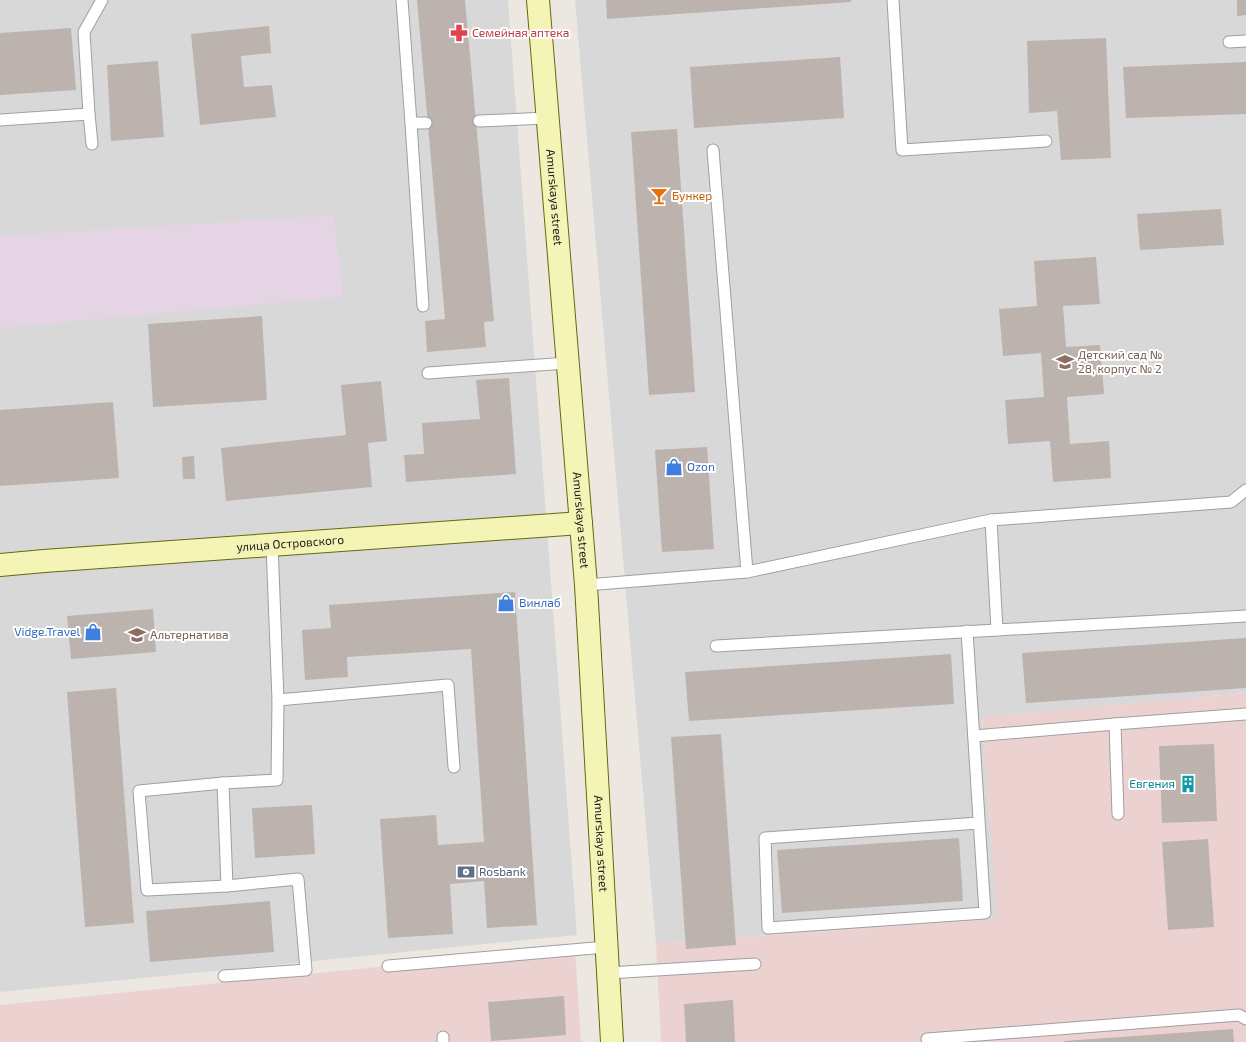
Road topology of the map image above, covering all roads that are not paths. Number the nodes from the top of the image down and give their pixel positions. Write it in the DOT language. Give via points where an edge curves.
graph roads {
  1 [pos="102,0"];
  2 [pos="402,0"];
  3 [pos="538,0"];
  4 [pos="893,0"];
  5 [pos="1246,41"];
  6 [pos="1229,42"];
  7 [pos="89,114"];
  8 [pos="547,118"];
  9 [pos="0,120"];
  10 [pos="479,121"];
  11 [pos="411,123"];
  12 [pos="426,123"];
  13 [pos="1046,141"];
  14 [pos="92,144"];
  15 [pos="713,150"];
  16 [pos="423,306"];
  17 [pos="567,363"];
  18 [pos="428,374"];
  19 [pos="1246,490"];
  20 [pos="991,520"];
  21 [pos="581,523"];
  22 [pos="272,544"];
  23 [pos="0,565"];
  24 [pos="747,572"];
  25 [pos="586,585"];
  26 [pos="1246,616"];
  27 [pos="997,630"];
  28 [pos="968,631"];
  29 [pos="716,646"];
  30 [pos="278,700"];
  31 [pos="1246,714"];
  32 [pos="1115,724"];
  33 [pos="974,736"];
  34 [pos="454,767"];
  35 [pos="223,783"];
  36 [pos="1118,814"];
  37 [pos="980,822"];
  38 [pos="227,886"];
  39 [pos="606,948"];
  40 [pos="755,964"];
  41 [pos="388,966"];
  42 [pos="608,974"];
  43 [pos="224,976"];
  44 [pos="1246,1019"];
  45 [pos="927,1040"];
  46 [pos="612,1042"];
  1 -- 7 [label="lane" via="84,32"];
  2 -- 11 [label="lane"];
  3 -- 8 [label="street, Amurskaya street"];
  4 -- 13 [label="lane" via="902,150"];
  5 -- 6 [label="lane"];
  7 -- 9 [label="lane"];
  7 -- 14 [label="lane"];
  8 -- 10 [label="lane"];
  8 -- 17 [label="street, Amurskaya street"];
  11 -- 12 [label="lane"];
  11 -- 16 [label="lane"];
  15 -- 24 [label="lane"];
  17 -- 18 [label="lane"];
  17 -- 21 [label="street, Amurskaya street"];
  19 -- 20 [label="lane" via="1230,502"];
  20 -- 24 [label="lane"];
  20 -- 27 [label="lane"];
  21 -- 22 [label="street, улица Островского"];
  21 -- 25 [label="street, Amurskaya street"];
  22 -- 23 [label="street, улица Островского"];
  22 -- 30 [label="lane"];
  24 -- 25 [label="lane"];
  25 -- 39 [label="street, Amurskaya street"];
  26 -- 27 [label="lane"];
  27 -- 28 [label="lane"];
  28 -- 29 [label="lane"];
  28 -- 33 [label="lane"];
  30 -- 34 [label="lane" via="448,685"];
  30 -- 35 [label="lane" via="277,780"];
  31 -- 32 [label="lane"];
  32 -- 33 [label="lane"];
  32 -- 36 [label="lane"];
  33 -- 37 [label="lane"];
  35 -- 38 [label="lane"];
  35 -- 38 [label="lane" via="139,792 147,890"];
  37 -- 37 [label="lane" via="985,913 768,928 765,838"];
  38 -- 43 [label="lane" via="298,879 306,970"];
  39 -- 41 [label="lane"];
  39 -- 42 [label="street, Amurskaya street"];
  40 -- 42 [label="lane"];
  42 -- 46 [label="street, Amurskaya street"];
  44 -- 45 [label="lane" via="1240,1014"];
}
